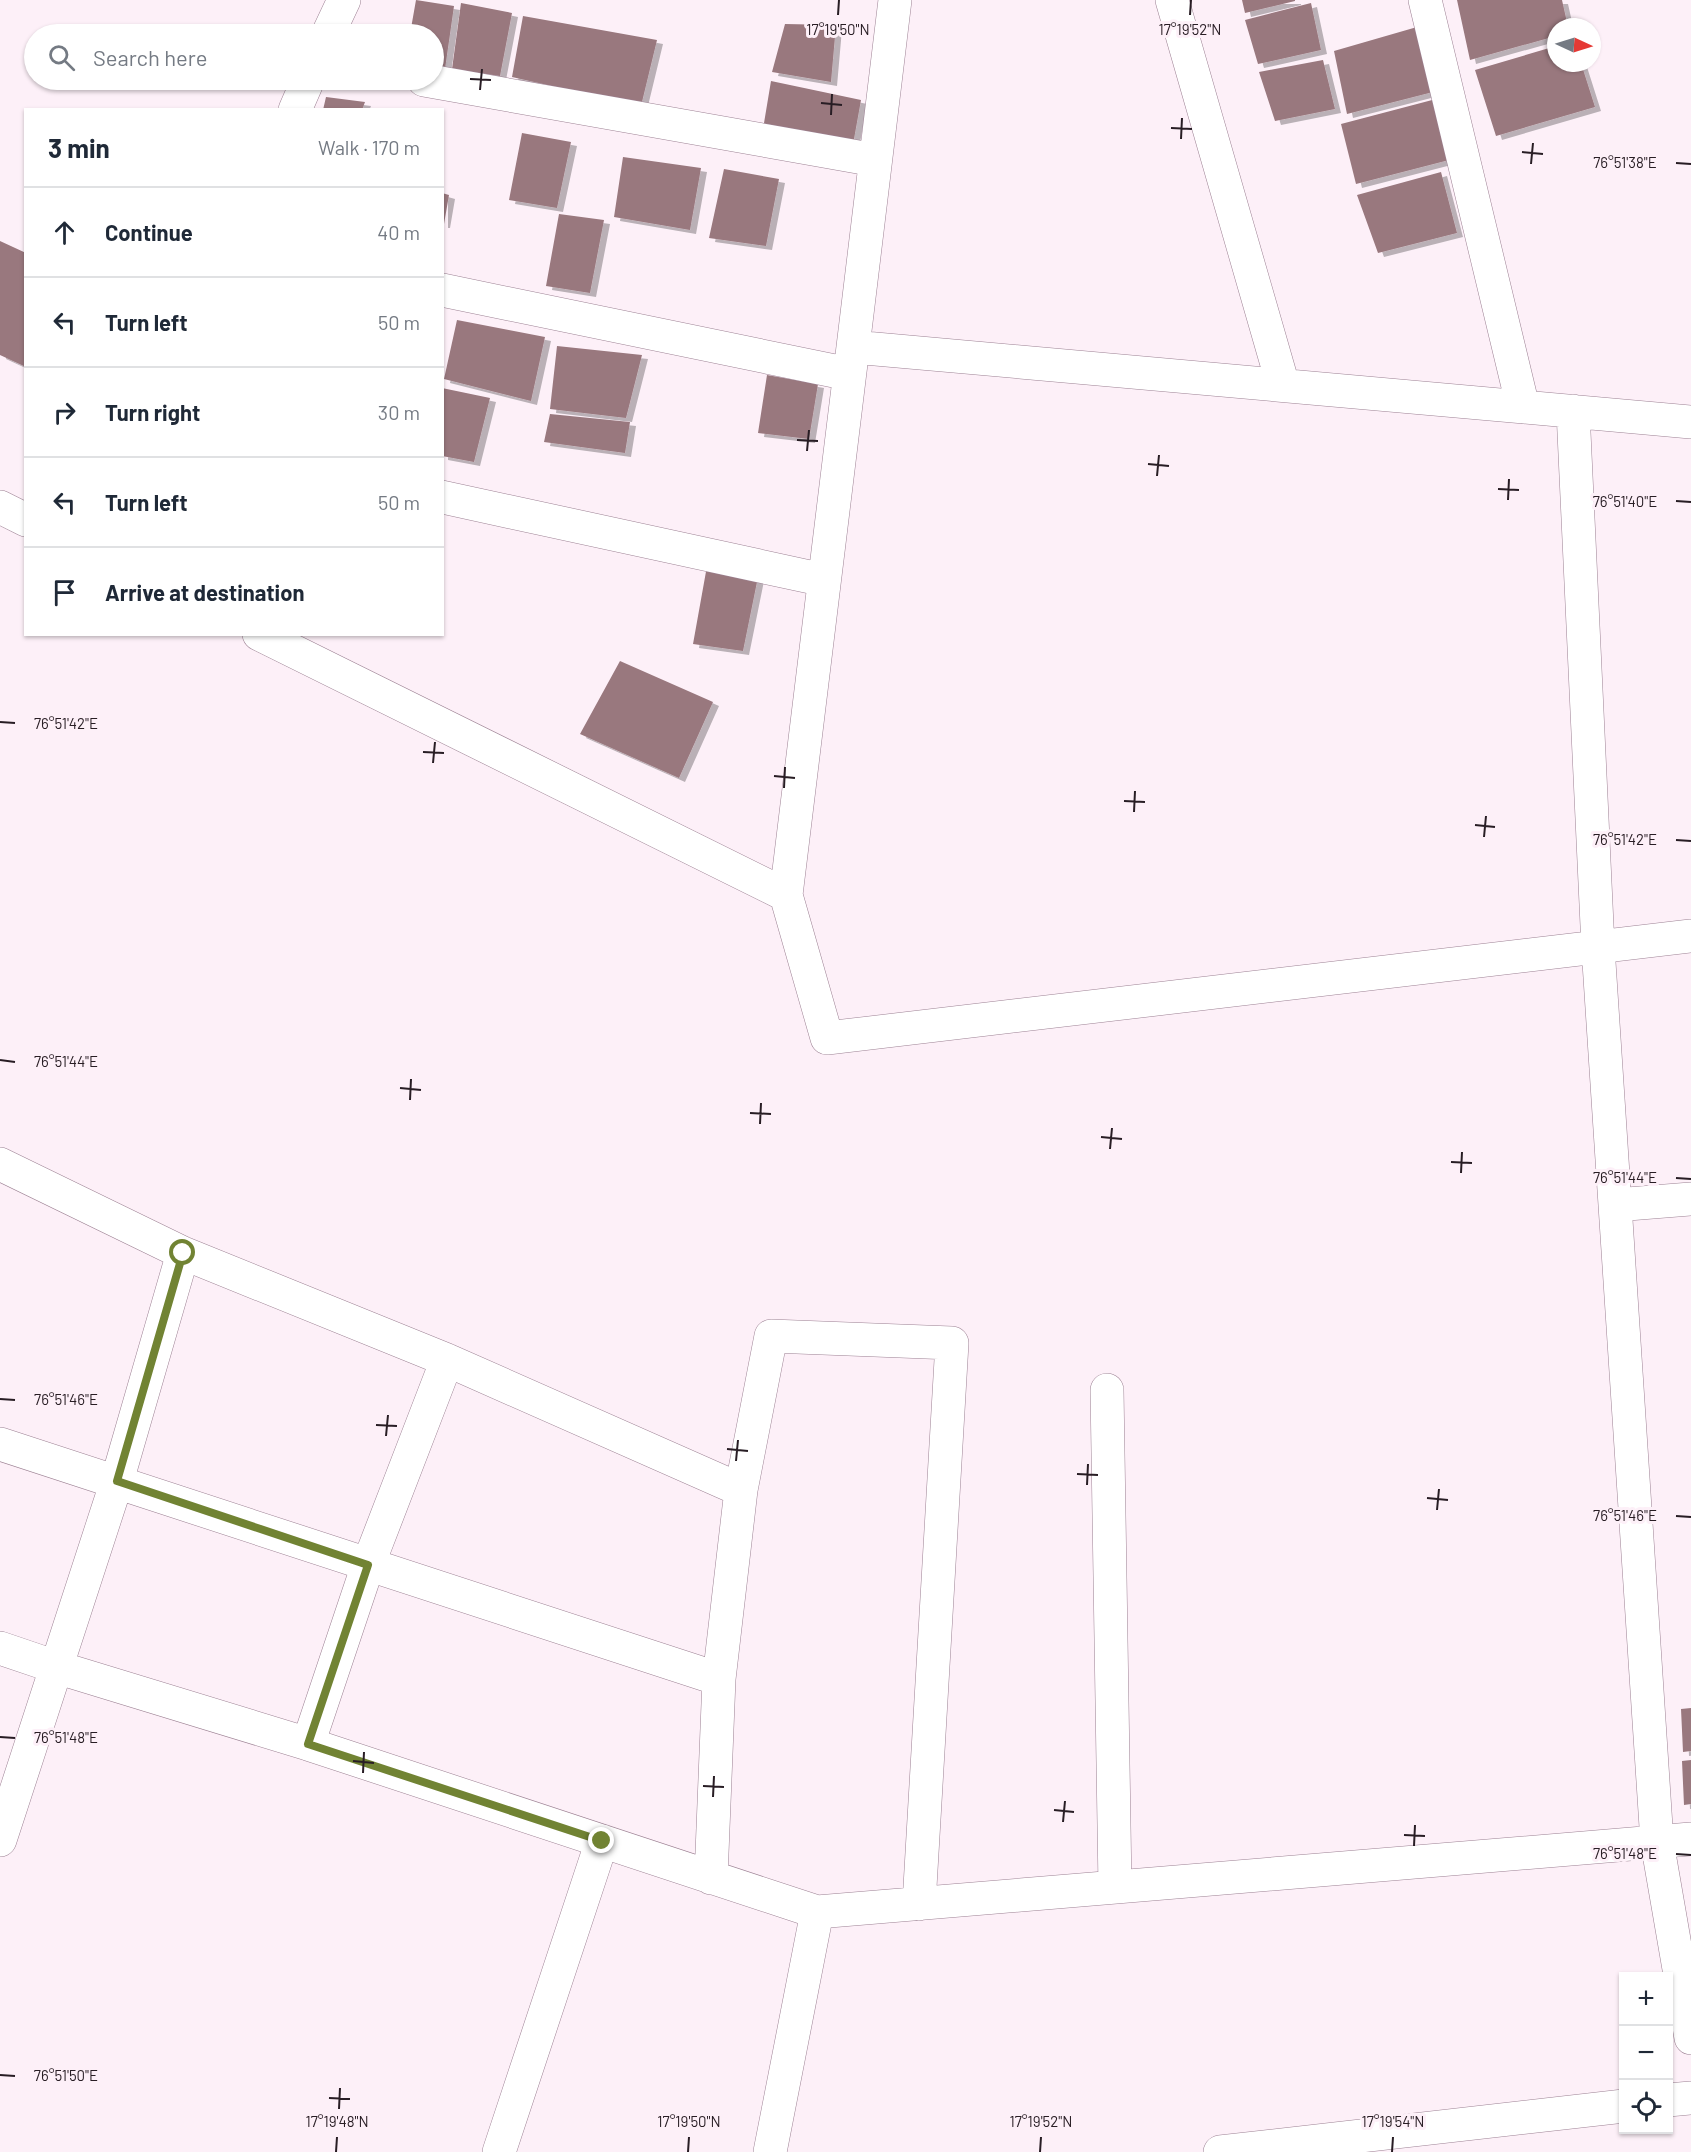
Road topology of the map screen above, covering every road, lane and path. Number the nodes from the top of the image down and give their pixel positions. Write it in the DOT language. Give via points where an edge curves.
graph roads {
  1 [pos="344,0"];
  2 [pos="895,0"];
  3 [pos="1172,0"];
  4 [pos="1425,0"];
  5 [pos="333,24"];
  6 [pos="444,84"];
  7 [pos="304,90"];
  8 [pos="296,108"];
  9 [pos="875,160"];
  10 [pos="444,291"];
  11 [pos="851,361"];
  12 [pos="1283,385"];
  13 [pos="1523,407"];
  14 [pos="1572,411"];
  15 [pos="1691,422"];
  16 [pos="444,497"];
  17 [pos="0,507"];
  18 [pos="24,519"];
  19 [pos="824,580"];
  20 [pos="263,636"];
  21 [pos="786,895"];
  22 [pos="1691,936"];
  23 [pos="1598,947"];
  24 [pos="0,1164"];
  25 [pos="1691,1198"];
  26 [pos="1615,1205"];
  27 [pos="183,1253"];
  28 [pos="447,1360"];
  29 [pos="1107,1390"];
  30 [pos="0,1444"];
  31 [pos="117,1481"];
  32 [pos="741,1490"];
  33 [pos="368,1565"];
  34 [pos="0,1648"];
  35 [pos="56,1667"];
  36 [pos="719,1679"];
  37 [pos="308,1744"];
  38 [pos="1691,1839"];
  39 [pos="0,1840"];
  40 [pos="602,1841"];
  41 [pos="1657,1842"];
  42 [pos="711,1878"];
  43 [pos="1115,1887"];
  44 [pos="919,1904"];
  45 [pos="817,1912"];
  46 [pos="1691,2038"];
  47 [pos="1691,2098"];
  48 [pos="1673,2100"];
  49 [pos="1619,2106"];
  50 [pos="499,2152"];
  51 [pos="770,2152"];
  52 [pos="1220,2152"];
  1 -- 5 [label="street"];
  2 -- 9 [label="street"];
  3 -- 12 [label="street"];
  4 -- 13 [label="street"];
  6 -- 9 [label="street"];
  7 -- 8 [label="street"];
  9 -- 11 [label="street"];
  10 -- 11 [label="street"];
  11 -- 12 [label="street"];
  11 -- 19 [label="street"];
  12 -- 13 [label="street"];
  13 -- 14 [label="street"];
  14 -- 15 [label="street"];
  14 -- 23 [label="street"];
  16 -- 19 [label="street"];
  17 -- 18 [label="street"];
  19 -- 21 [label="street"];
  20 -- 21 [label="street"];
  21 -- 23 [label="street" via="827,1038"];
  22 -- 23 [label="street"];
  23 -- 26 [label="street"];
  24 -- 27 [label="street"];
  25 -- 26 [label="street"];
  26 -- 41 [label="street"];
  27 -- 28 [label="street"];
  27 -- 31 [label="street"];
  28 -- 32 [label="street"];
  28 -- 33 [label="street"];
  29 -- 43 [label="street"];
  30 -- 31 [label="street"];
  31 -- 33 [label="street"];
  31 -- 35 [label="street"];
  32 -- 36 [label="street"];
  32 -- 44 [label="street" via="771,1336 952,1343"];
  33 -- 36 [label="street"];
  33 -- 37 [label="street"];
  34 -- 35 [label="street"];
  35 -- 37 [label="street"];
  35 -- 39 [label="street"];
  36 -- 42 [label="street"];
  37 -- 40 [label="street"];
  38 -- 41 [label="street"];
  40 -- 42 [label="street"];
  40 -- 50 [label="street"];
  41 -- 43 [label="street"];
  41 -- 46 [label="street"];
  42 -- 45 [label="street"];
  43 -- 44 [label="street"];
  44 -- 45 [label="street"];
  45 -- 51 [label="street"];
  47 -- 48 [label="street"];
  49 -- 52 [label="street"];
}
